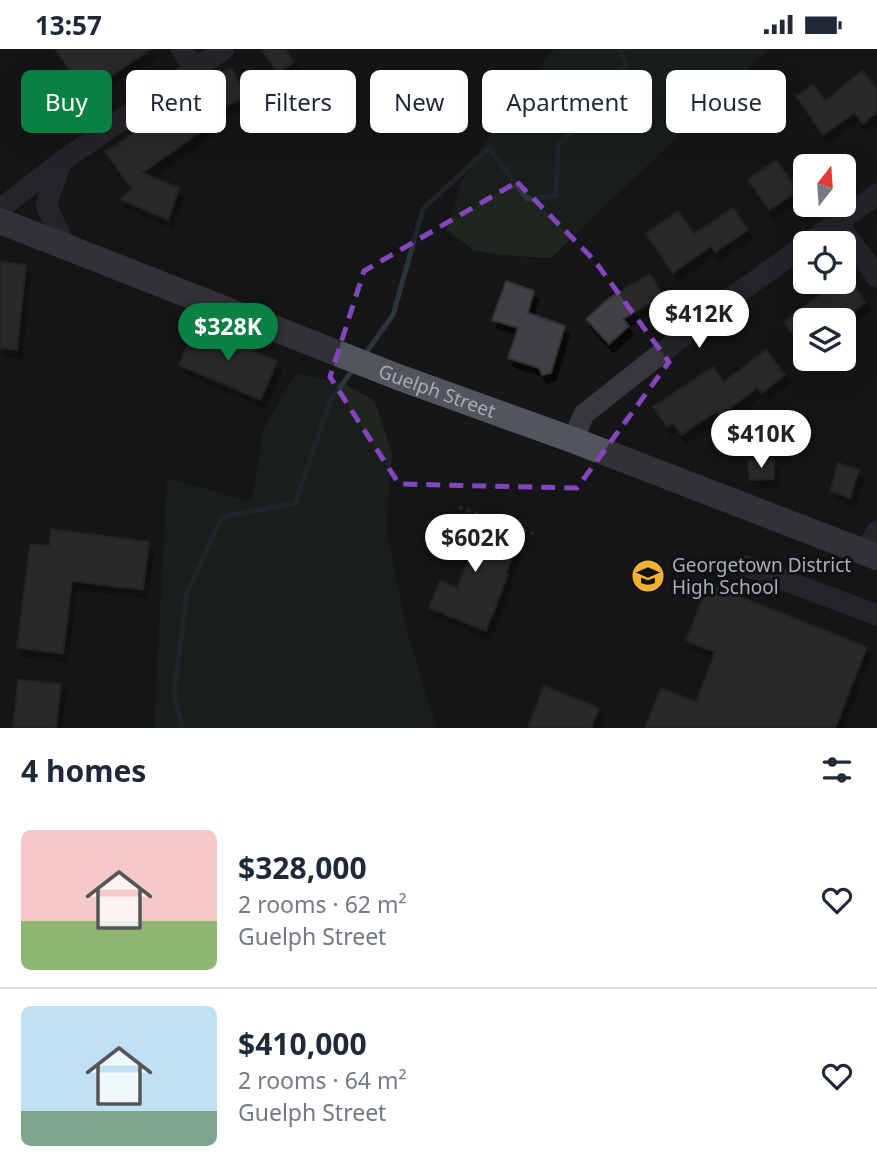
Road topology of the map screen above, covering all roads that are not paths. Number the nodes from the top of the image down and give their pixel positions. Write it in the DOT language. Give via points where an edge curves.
graph roads {
  1 [pos="181,49"];
  2 [pos="224,49"];
  3 [pos="195,69"];
  4 [pos="62,161"];
  5 [pos="877,194"];
  6 [pos="0,209"];
  7 [pos="0,221"];
  8 [pos="837,223"];
  9 [pos="825,231"];
  10 [pos="65,245"];
  11 [pos="793,253"];
  12 [pos="877,277"];
  13 [pos="573,440"];
  14 [pos="873,546"];
  15 [pos="746,566"];
  16 [pos="877,615"];
  1 -- 3 [label="street"];
  2 -- 3 [label="street"];
  3 -- 4 [label="street"];
  4 -- 6 [label="street"];
  4 -- 10 [label="street" via="46,205"];
  5 -- 8 [label="street"];
  7 -- 10 [label="main road, Guelph Street"];
  8 -- 9 [label="street"];
  8 -- 12 [label="street"];
  10 -- 13 [label="main road, Guelph Street" via="398,377"];
  11 -- 13 [label="street" via="584,414"];
  13 -- 14 [label="main road, Guelph Street"];
  15 -- 16 [label="street"];
}
